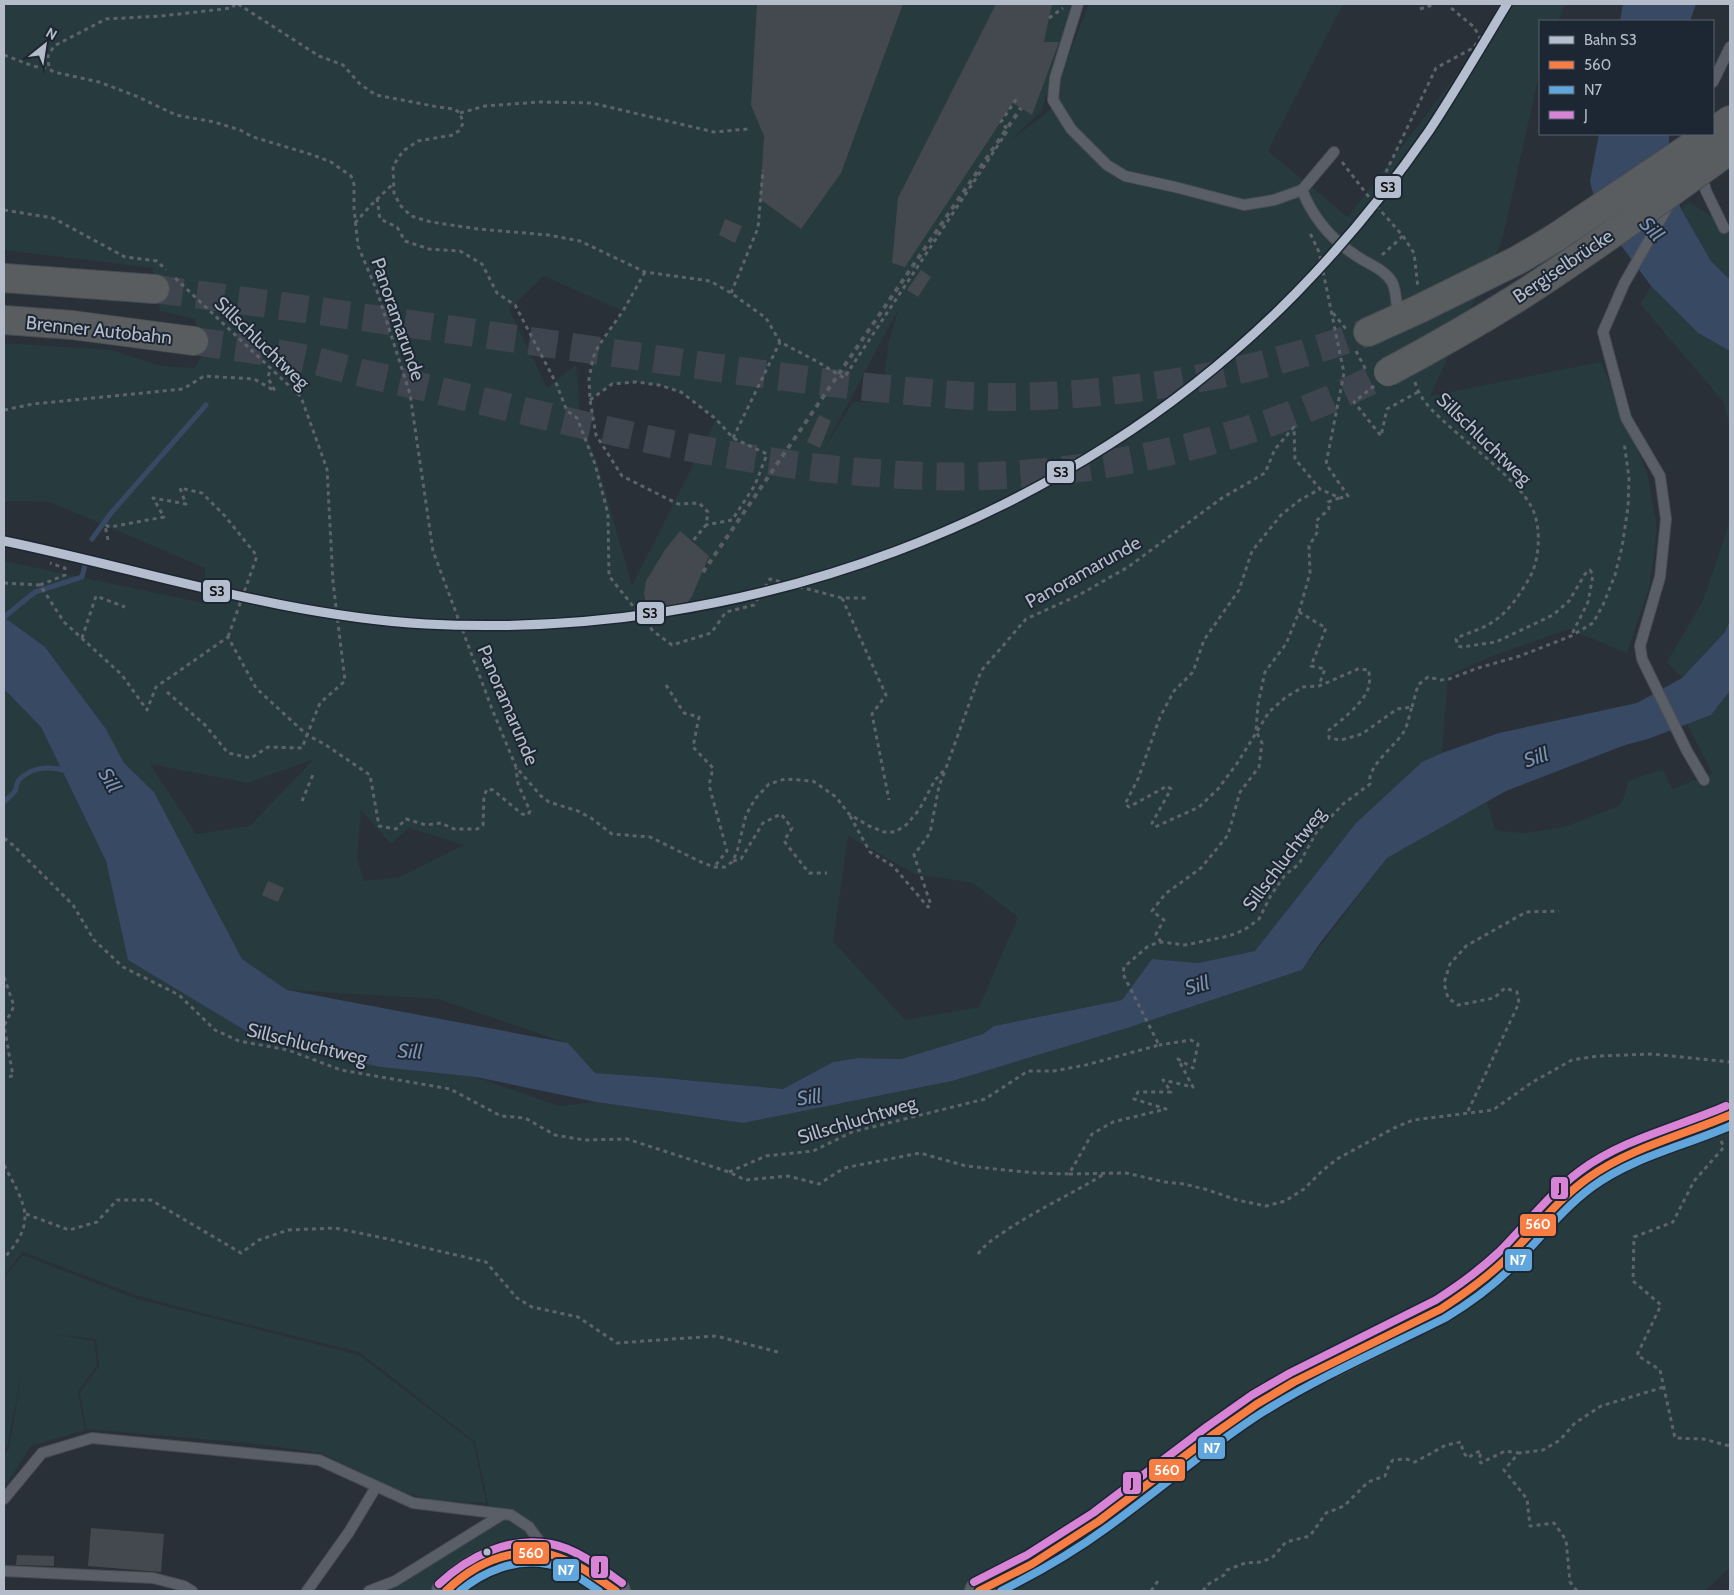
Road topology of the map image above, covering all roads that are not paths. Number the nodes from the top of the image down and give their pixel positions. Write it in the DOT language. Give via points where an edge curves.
graph roads {
  1 [pos="1078,4"];
  2 [pos="1730,47"];
  3 [pos="1714,80"];
  4 [pos="1730,120"];
  5 [pos="1700,135"];
  6 [pos="1702,149"];
  7 [pos="1730,150"];
  8 [pos="1334,152"];
  9 [pos="1302,190"];
  10 [pos="1724,228"];
  11 [pos="4,278"];
  12 [pos="155,289"];
  13 [pos="1409,313"];
  14 [pos="4,320"];
  15 [pos="1368,332"];
  16 [pos="194,341"];
  17 [pos="1388,372"];
  18 [pos="1704,780"];
  19 [pos="1720,1120"];
  20 [pos="376,1487"];
  21 [pos="4,1499"];
  22 [pos="503,1514"];
  23 [pos="549,1554"];
  24 [pos="4,1570"];
  25 [pos="192,1591"];
  26 [pos="307,1591"];
  27 [pos="369,1591"];
  28 [pos="446,1591"];
  29 [pos="616,1591"];
  30 [pos="979,1591"];
  1 -- 9 [label="lane" via="1055,78 1053,100 1071,129 1107,165 1125,176 1244,206"];
  2 -- 3 [label="lane"];
  4 -- 6 [label="highway, Bergiselbrücke"];
  5 -- 6 [label="lane"];
  6 -- 10 [label="lane" via="1706,191"];
  6 -- 13 [label="highway, Bergiselbrücke, bridge" via="1518,260"];
  6 -- 18 [label="lane" via="1624,284 1603,332 1626,418 1660,476 1666,519 1660,577 1640,646 1642,659"];
  7 -- 17 [label="highway, Bergiselbrücke, bridge" via="1521,295"];
  8 -- 9 [label="lane"];
  9 -- 13 [label="lane" via="1314,215 1338,243 1382,270"];
  11 -- 12 [label="highway"];
  13 -- 15 [label="highway"];
  14 -- 16 [label="highway, Brenner Autobahn" via="72,325"];
  19 -- 30 [label="main road" via="1612,1162 1567,1195 1506,1259 1462,1295 1441,1309 1294,1382 1257,1404 1074,1537 1032,1564"];
  20 -- 21 [label="lane" via="319,1460 92,1438 42,1453"];
  20 -- 22 [label="lane" via="413,1502"];
  20 -- 26 [label="lane"];
  22 -- 23 [label="lane" via="511,1515 528,1527"];
  22 -- 27 [label="lane" via="396,1580"];
  23 -- 28 [label="main road" via="504,1556 477,1566"];
  23 -- 29 [label="main road" via="594,1575"];
  24 -- 25 [label="lane" via="153,1578"];
}
